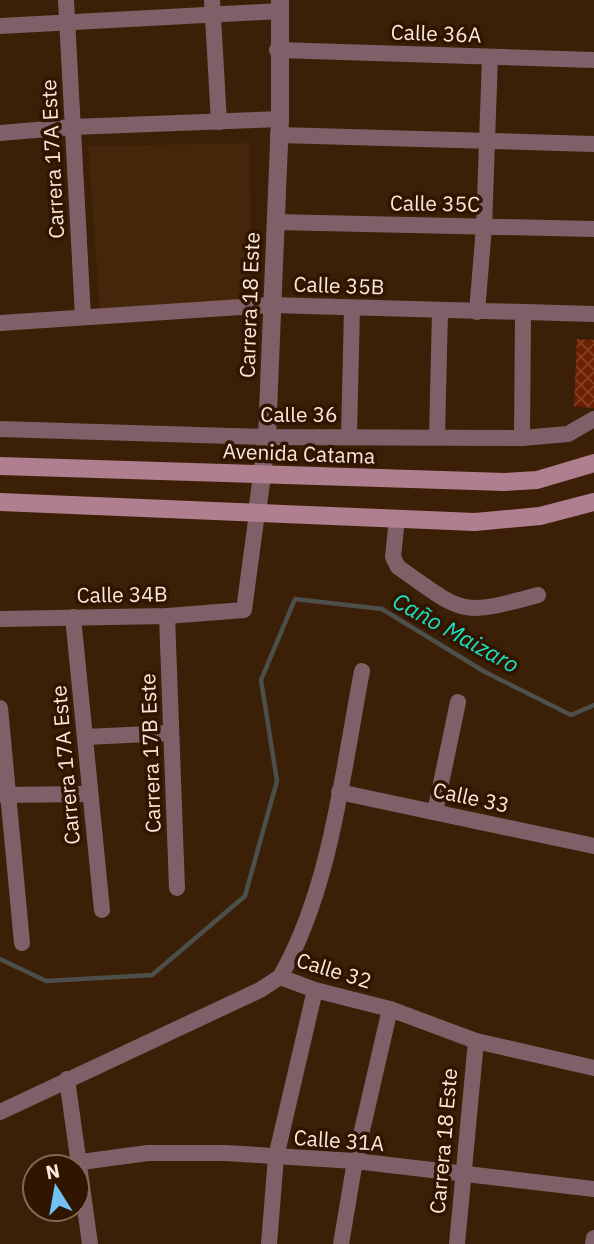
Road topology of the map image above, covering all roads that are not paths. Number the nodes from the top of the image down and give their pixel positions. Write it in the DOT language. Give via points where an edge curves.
graph roads {
  1 [pos="66,0"];
  2 [pos="280,5"];
  3 [pos="213,8"];
  4 [pos="68,23"];
  5 [pos="0,26"];
  6 [pos="277,50"];
  7 [pos="490,57"];
  8 [pos="594,60"];
  9 [pos="219,122"];
  10 [pos="72,127"];
  11 [pos="279,127"];
  12 [pos="0,133"];
  13 [pos="487,141"];
  14 [pos="594,144"];
  15 [pos="275,222"];
  16 [pos="484,227"];
  17 [pos="594,229"];
  18 [pos="271,305"];
  19 [pos="352,307"];
  20 [pos="440,311"];
  21 [pos="477,312"];
  22 [pos="523,314"];
  23 [pos="594,314"];
  24 [pos="83,316"];
  25 [pos="0,323"];
  26 [pos="594,419"];
  27 [pos="0,429"];
  28 [pos="349,436"];
  29 [pos="267,437"];
  30 [pos="437,437"];
  31 [pos="522,438"];
  32 [pos="594,463"];
  33 [pos="0,466"];
  34 [pos="263,476"];
  35 [pos="0,502"];
  36 [pos="594,502"];
  37 [pos="257,513"];
  38 [pos="397,518"];
  39 [pos="538,595"];
  40 [pos="244,610"];
  41 [pos="167,616"];
  42 [pos="73,617"];
  43 [pos="0,619"];
  44 [pos="362,671"];
  45 [pos="458,702"];
  46 [pos="0,709"];
  47 [pos="170,733"];
  48 [pos="85,737"];
  49 [pos="339,792"];
  50 [pos="89,794"];
  51 [pos="4,795"];
  52 [pos="435,812"];
  53 [pos="594,846"];
  54 [pos="177,888"];
  55 [pos="102,910"];
  56 [pos="22,943"];
  57 [pos="280,977"];
  58 [pos="315,990"];
  59 [pos="390,1009"];
  60 [pos="476,1041"];
  61 [pos="594,1068"];
  62 [pos="67,1079"];
  63 [pos="0,1112"];
  64 [pos="79,1153"];
  65 [pos="276,1157"];
  66 [pos="91,1160"];
  67 [pos="355,1161"];
  68 [pos="465,1175"];
  69 [pos="594,1189"];
  70 [pos="87,1223"];
  71 [pos="594,1238"];
  72 [pos="90,1244"];
  73 [pos="269,1244"];
  74 [pos="341,1244"];
  75 [pos="457,1244"];
  76 [pos="593,1244"];
  1 -- 4 [label="street, Carrera 17A Este"];
  2 -- 3 [label="street"];
  2 -- 6 [label="street, Carrera 18 Este"];
  3 -- 4 [label="street"];
  3 -- 9 [label="street"];
  4 -- 5 [label="street"];
  4 -- 10 [label="street, Carrera 17A Este"];
  6 -- 7 [label="street, Calle 36A"];
  6 -- 11 [label="street, Carrera 18 Este"];
  7 -- 8 [label="street, Calle 36A"];
  7 -- 13 [label="street"];
  9 -- 10 [label="street"];
  9 -- 11 [label="street"];
  10 -- 12 [label="street"];
  10 -- 24 [label="street, Carrera 17A Este"];
  11 -- 13 [label="street"];
  11 -- 15 [label="street, Carrera 18 Este"];
  13 -- 14 [label="street"];
  13 -- 16 [label="street"];
  15 -- 16 [label="street, Calle 35C"];
  15 -- 18 [label="street, Carrera 18 Este"];
  16 -- 17 [label="street, Calle 35C"];
  16 -- 21 [label="street"];
  18 -- 19 [label="street, Calle 35B"];
  18 -- 24 [label="street, Calle 35B"];
  18 -- 29 [label="street, Carrera 18 Este"];
  19 -- 20 [label="street, Calle 35B"];
  19 -- 28 [label="street"];
  20 -- 21 [label="street, Calle 35B"];
  20 -- 30 [label="street"];
  21 -- 22 [label="street, Calle 35B"];
  22 -- 23 [label="street, Calle 35B"];
  22 -- 31 [label="street"];
  24 -- 25 [label="street, Calle 35B"];
  26 -- 31 [label="street, Calle 36" via="568,434"];
  27 -- 29 [label="street, Calle 36"];
  28 -- 29 [label="street, Calle 36"];
  28 -- 30 [label="street, Calle 36"];
  29 -- 34 [label="street, Carrera 18 Este"];
  30 -- 31 [label="street, Calle 36"];
  32 -- 34 [label="main road, Avenida Catama" via="537,480 505,482"];
  33 -- 34 [label="main road, Avenida Catama"];
  34 -- 37 [label="street, Carrera 18 Este"];
  35 -- 37 [label="main road"];
  36 -- 38 [label="main road" via="540,516 475,522"];
  37 -- 38 [label="main road"];
  37 -- 40 [label="street, Carrera 18 Este"];
  38 -- 39 [label="street" via="393,556 398,567 454,606 487,609"];
  40 -- 41 [label="street, Calle 34B"];
  41 -- 42 [label="street, Calle 34B"];
  41 -- 47 [label="street, Carrera 17B Este"];
  42 -- 43 [label="street, Calle 34B"];
  42 -- 48 [label="street, Carrera 17A Este"];
  44 -- 49 [label="street"];
  45 -- 52 [label="street"];
  46 -- 51 [label="street"];
  47 -- 48 [label="street"];
  47 -- 54 [label="street, Carrera 17B Este"];
  48 -- 50 [label="street, Carrera 17A Este"];
  49 -- 52 [label="street, Calle 33"];
  49 -- 57 [label="street" via="317,888 293,955"];
  50 -- 51 [label="street"];
  50 -- 55 [label="street, Carrera 17A Este"];
  51 -- 56 [label="street"];
  52 -- 53 [label="street, Calle 33"];
  57 -- 58 [label="street, Calle 32"];
  57 -- 62 [label="street, Calle 32"];
  58 -- 59 [label="street, Calle 32"];
  58 -- 65 [label="street"];
  59 -- 60 [label="street, Calle 32"];
  59 -- 67 [label="street"];
  60 -- 61 [label="street, Calle 32"];
  60 -- 68 [label="street, Carrera 18 Este"];
  62 -- 63 [label="street, Calle 32"];
  62 -- 64 [label="street"];
  65 -- 66 [label="street, Calle 31A" via="185,1152"];
  65 -- 67 [label="street, Calle 31A"];
  65 -- 73 [label="street"];
  67 -- 68 [label="street, Calle 31A"];
  67 -- 74 [label="street"];
  68 -- 69 [label="street, Calle 31A"];
  68 -- 75 [label="street, Carrera 18 Este"];
  70 -- 72 [label="street"];
  71 -- 76 [label="street"];
}
